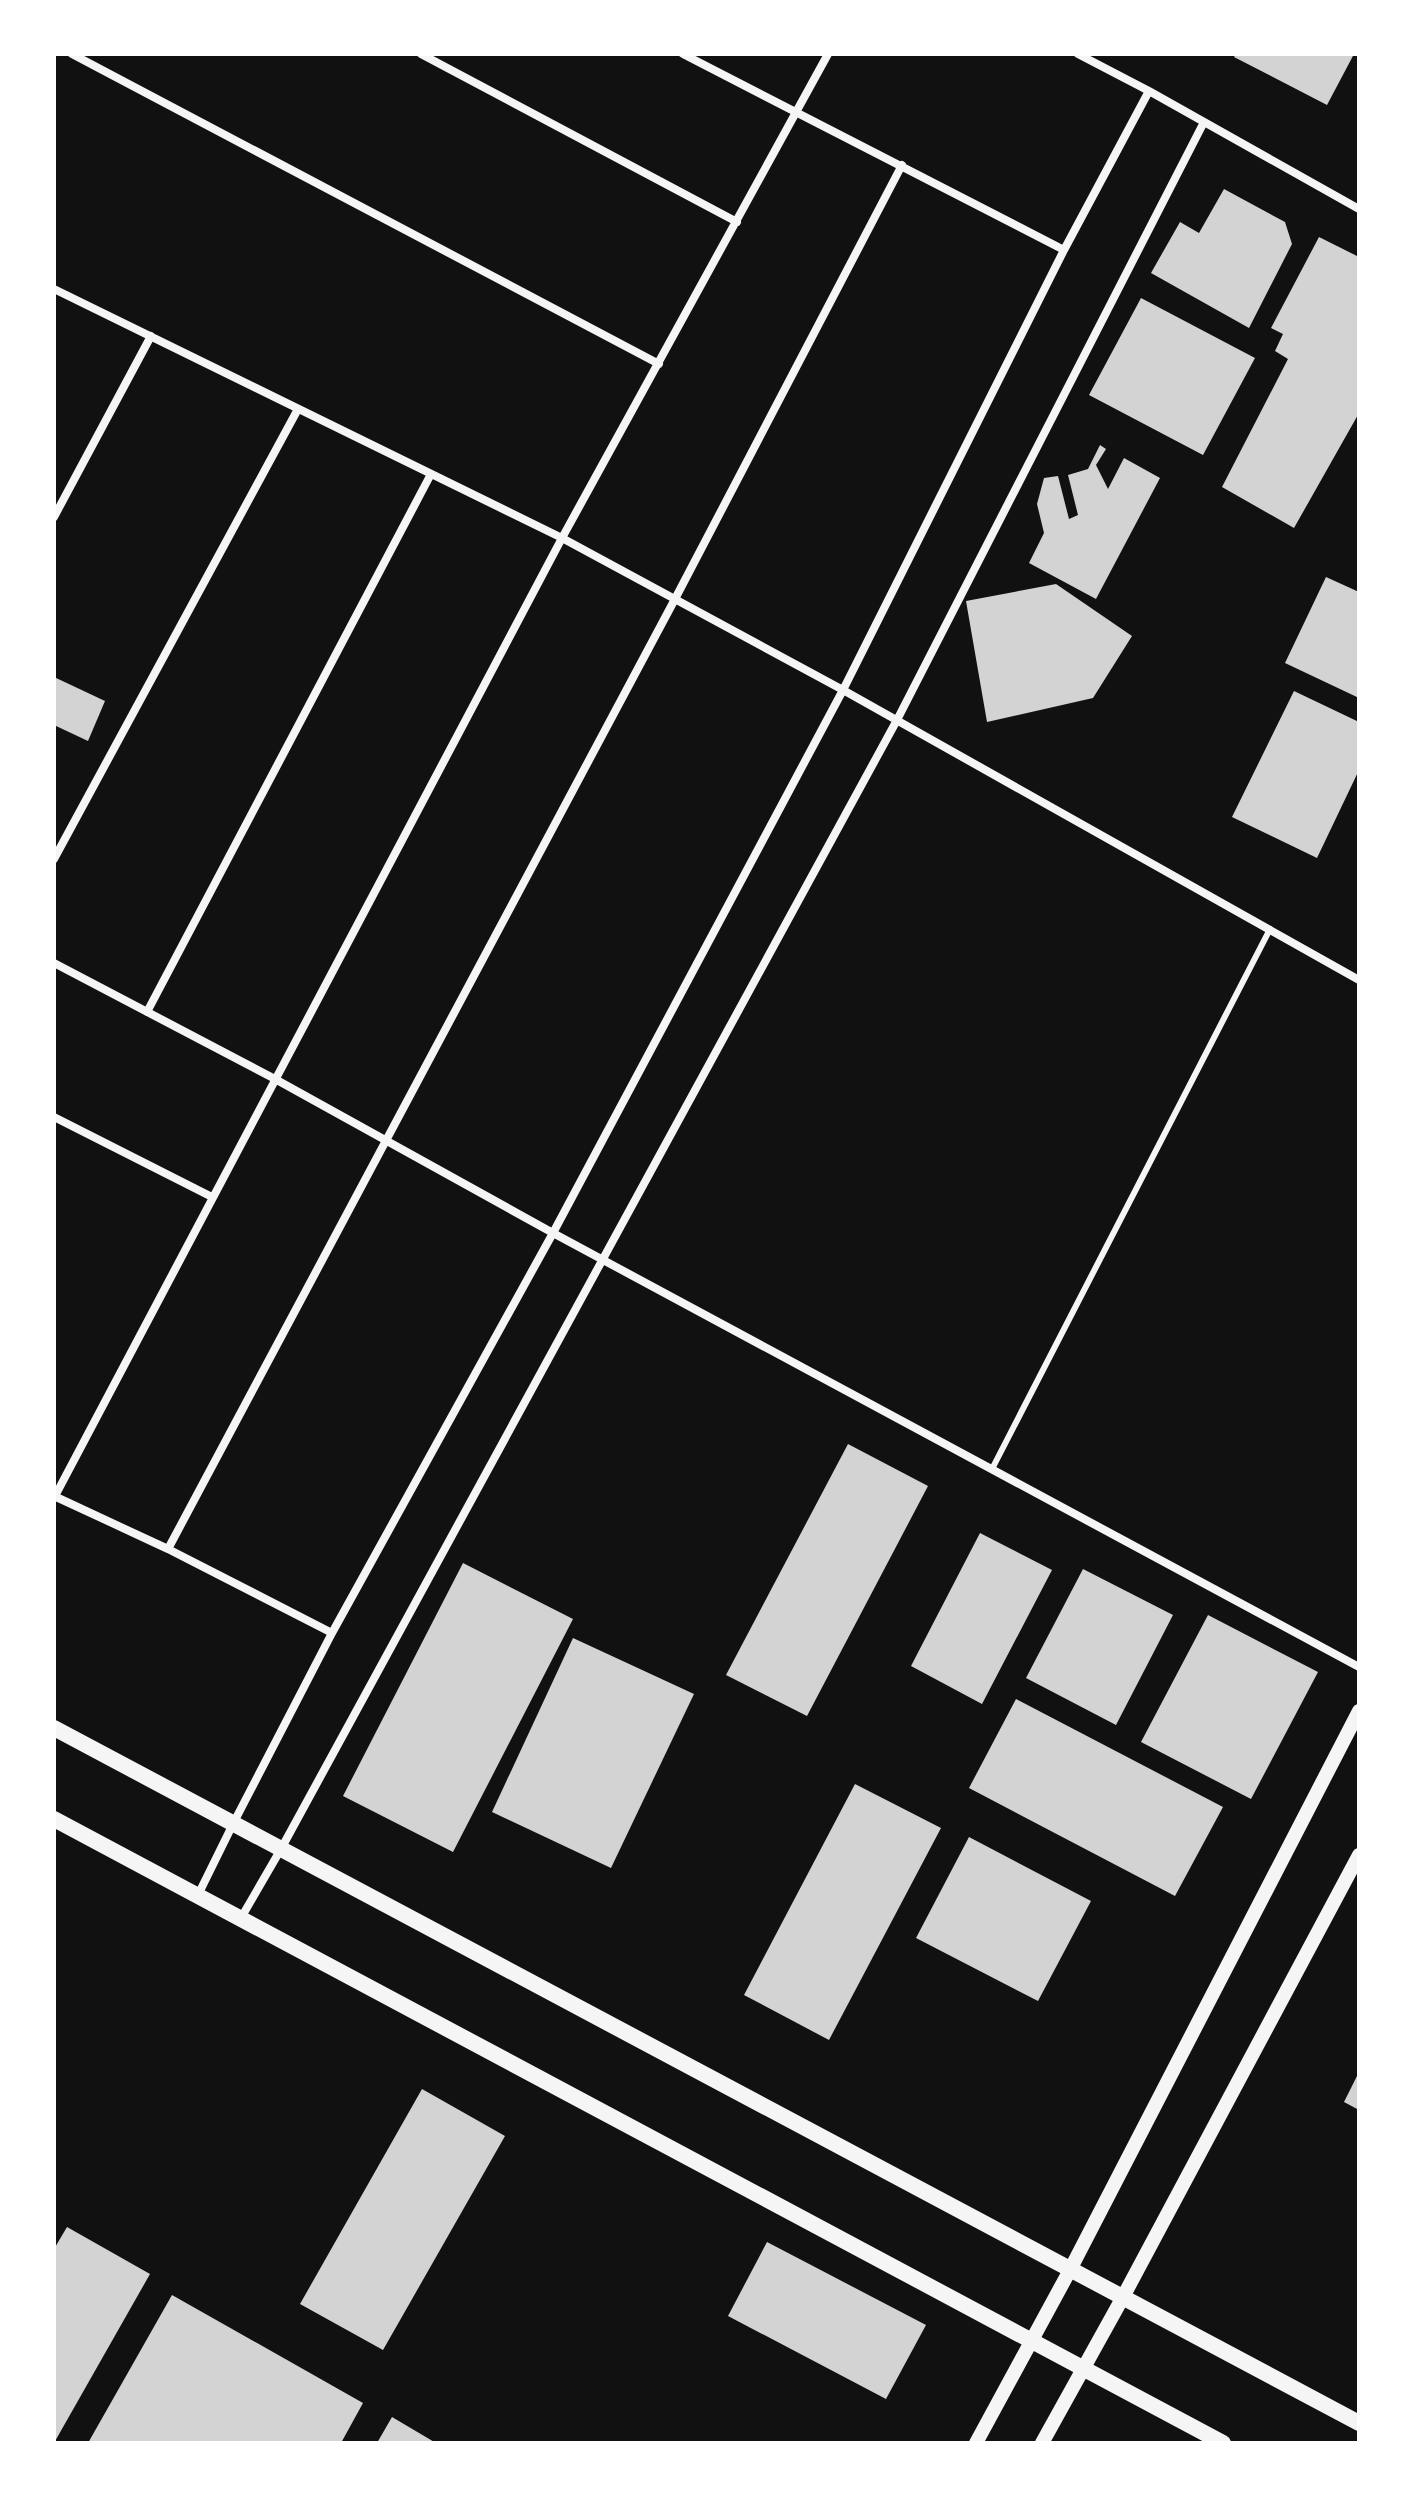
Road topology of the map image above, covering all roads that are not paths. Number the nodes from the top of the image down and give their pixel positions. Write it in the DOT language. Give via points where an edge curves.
graph roads {
  1 [pos="72,54"];
  2 [pos="421,54"];
  3 [pos="683,54"];
  4 [pos="828,54"];
  5 [pos="1078,54"];
  6 [pos="1149,91"];
  7 [pos="797,114"];
  8 [pos="1204,122"];
  9 [pos="902,165"];
  10 [pos="1359,209"];
  11 [pos="737,222"];
  12 [pos="1064,250"];
  13 [pos="54,289"];
  14 [pos="151,336"];
  15 [pos="659,364"];
  16 [pos="298,409"];
  17 [pos="431,474"];
  18 [pos="54,517"];
  19 [pos="562,538"];
  20 [pos="675,599"];
  21 [pos="843,690"];
  22 [pos="897,720"];
  23 [pos="54,859"];
  24 [pos="1270,929"];
  25 [pos="54,963"];
  26 [pos="1359,980"];
  27 [pos="147,1012"];
  28 [pos="275,1079"];
  29 [pos="54,1117"];
  30 [pos="386,1141"];
  31 [pos="212,1197"];
  32 [pos="553,1233"];
  33 [pos="602,1260"];
  34 [pos="992,1469"];
  35 [pos="54,1496"];
  36 [pos="168,1549"];
  37 [pos="332,1633"];
  38 [pos="1359,1667"];
  39 [pos="1359,1711"];
  40 [pos="54,1728"];
  41 [pos="54,1819"];
  42 [pos="233,1824"];
  43 [pos="281,1849"];
  44 [pos="1359,1855"];
  45 [pos="198,1895"];
  46 [pos="241,1918"];
  47 [pos="1070,2270"];
  48 [pos="1123,2297"];
  49 [pos="1031,2342"];
  50 [pos="1083,2368"];
  51 [pos="1359,2423"];
  52 [pos="976,2443"];
  53 [pos="1042,2443"];
  54 [pos="1223,2443"];
  1 -- 15 [label="street"];
  2 -- 11 [label="street"];
  3 -- 7 [label="street"];
  4 -- 7 [label="street"];
  5 -- 6 [label="street"];
  6 -- 8 [label="street"];
  6 -- 12 [label="street"];
  7 -- 9 [label="street"];
  7 -- 11 [label="street"];
  8 -- 10 [label="street"];
  8 -- 22 [label="street"];
  9 -- 12 [label="street"];
  9 -- 20 [label="street"];
  11 -- 15 [label="street"];
  12 -- 21 [label="street"];
  13 -- 14 [label="street"];
  14 -- 16 [label="street"];
  14 -- 18 [label="street"];
  15 -- 19 [label="street"];
  16 -- 17 [label="street"];
  16 -- 23 [label="street"];
  17 -- 19 [label="street"];
  17 -- 27 [label="street"];
  19 -- 20 [label="street"];
  19 -- 28 [label="street"];
  20 -- 21 [label="street"];
  20 -- 30 [label="street"];
  21 -- 22 [label="street"];
  21 -- 32 [label="street"];
  22 -- 24 [label="street"];
  22 -- 33 [label="street"];
  24 -- 26 [label="street"];
  24 -- 34 [label="lane"];
  25 -- 27 [label="street"];
  27 -- 28 [label="street"];
  28 -- 30 [label="street"];
  28 -- 31 [label="street"];
  29 -- 31 [label="street"];
  30 -- 32 [label="street"];
  30 -- 36 [label="street"];
  31 -- 35 [label="street"];
  32 -- 33 [label="street"];
  32 -- 37 [label="street"];
  33 -- 34 [label="street"];
  33 -- 43 [label="street"];
  34 -- 38 [label="street"];
  35 -- 36 [label="street"];
  36 -- 37 [label="street"];
  37 -- 42 [label="street"];
  39 -- 47 [label="street"];
  40 -- 42 [label="main road"];
  41 -- 45 [label="main road"];
  42 -- 43 [label="main road"];
  42 -- 45 [label="street"];
  43 -- 46 [label="street"];
  43 -- 47 [label="main road"];
  44 -- 48 [label="street"];
  45 -- 46 [label="main road"];
  46 -- 49 [label="main road"];
  47 -- 48 [label="main road"];
  47 -- 49 [label="street"];
  48 -- 50 [label="street"];
  48 -- 51 [label="main road"];
  49 -- 50 [label="main road"];
  49 -- 52 [label="street"];
  50 -- 53 [label="street"];
  50 -- 54 [label="main road"];
}
